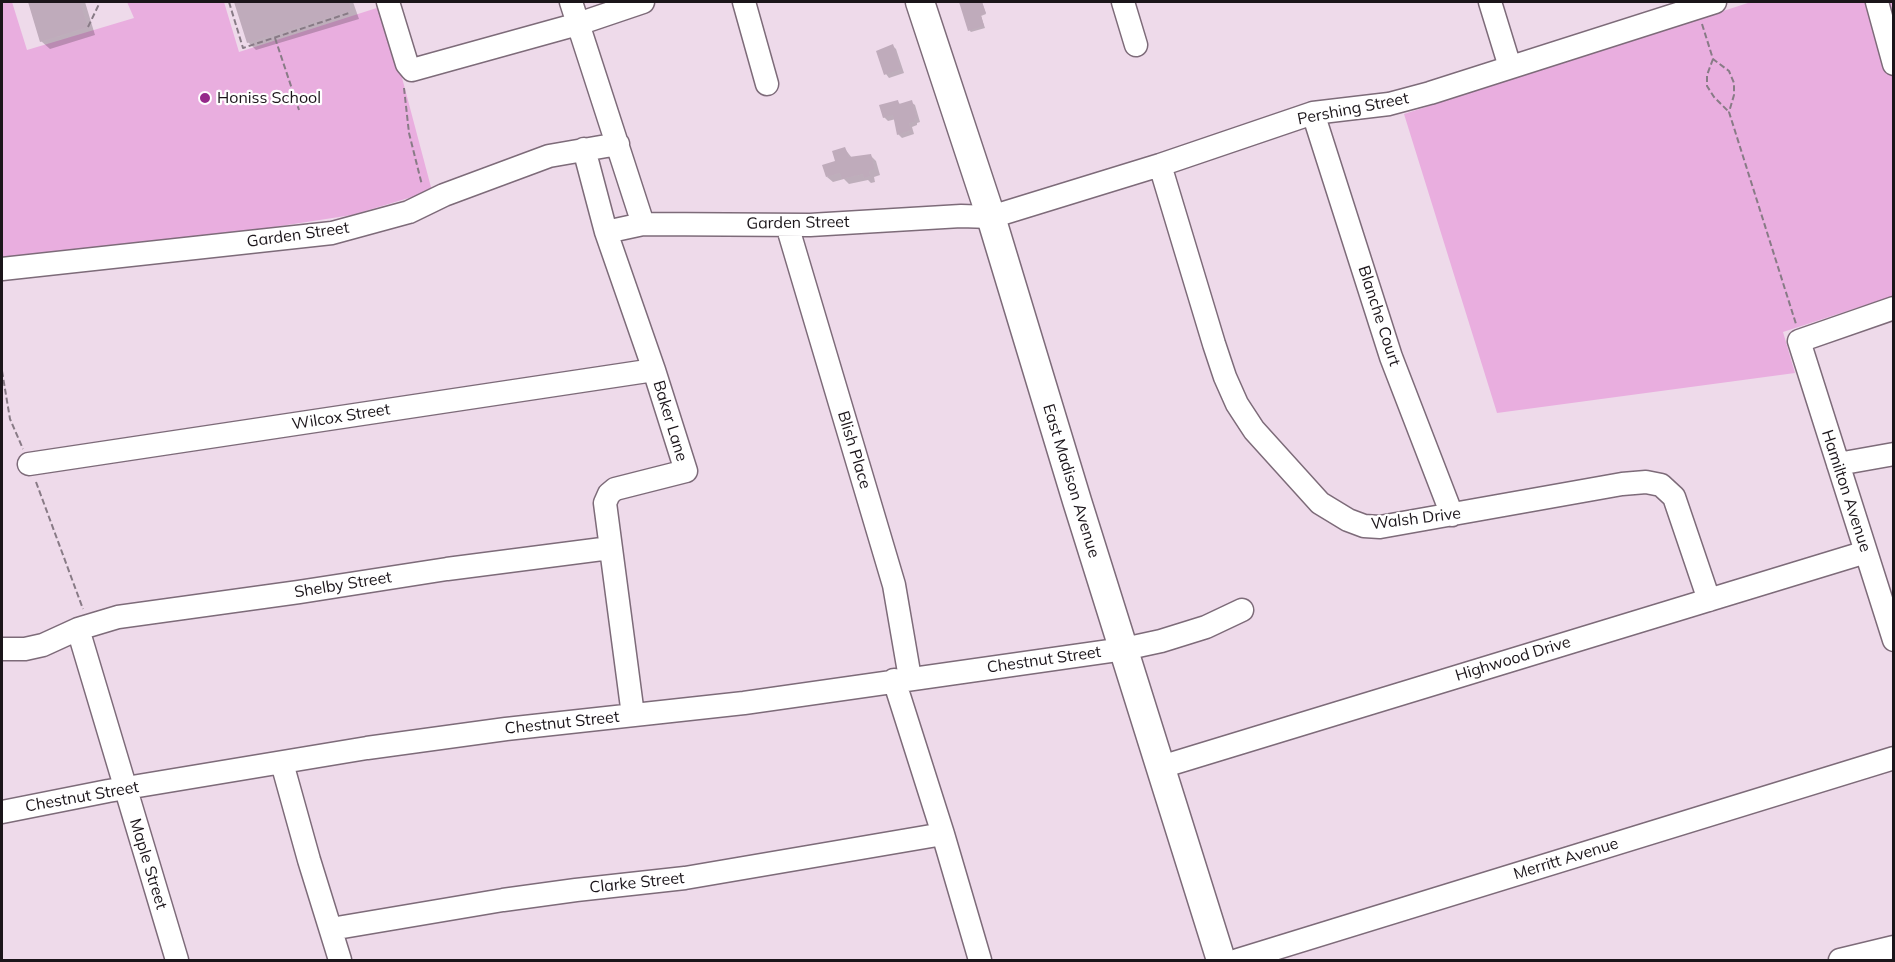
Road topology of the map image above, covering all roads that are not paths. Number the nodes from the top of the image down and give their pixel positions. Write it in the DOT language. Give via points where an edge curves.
graph roads {
  1 [pos="388,2"];
  2 [pos="571,2"];
  3 [pos="642,2"];
  4 [pos="744,2"];
  5 [pos="920,2"];
  6 [pos="1123,2"];
  7 [pos="1490,2"];
  8 [pos="1877,2"];
  9 [pos="1692,6"];
  10 [pos="578,24"];
  11 [pos="1136,45"];
  12 [pos="1893,64"];
  13 [pos="1510,67"];
  14 [pos="767,84"];
  15 [pos="1313,113"];
  16 [pos="618,144"];
  17 [pos="584,149"];
  18 [pos="1160,165"];
  19 [pos="991,217"];
  20 [pos="643,224"];
  21 [pos="787,225"];
  22 [pos="606,232"];
  23 [pos="2,269"];
  24 [pos="1893,308"];
  25 [pos="654,370"];
  26 [pos="1893,454"];
  27 [pos="29,464"];
  28 [pos="1838,464"];
  29 [pos="1452,515"];
  30 [pos="610,548"];
  31 [pos="1866,552"];
  32 [pos="1709,600"];
  33 [pos="1242,610"];
  34 [pos="1891,625"];
  35 [pos="83,627"];
  36 [pos="2,649"];
  37 [pos="1124,649"];
  38 [pos="902,679"];
  39 [pos="633,715"];
  40 [pos="1893,758"];
  41 [pos="282,763"];
  42 [pos="1161,768"];
  43 [pos="125,788"];
  44 [pos="2,812"];
  45 [pos="943,834"];
  46 [pos="331,929"];
  47 [pos="1893,947"];
  48 [pos="177,960"];
  49 [pos="340,960"];
  50 [pos="980,960"];
  51 [pos="1221,960"];
  52 [pos="1238,960"];
  53 [pos="1840,960"];
  1 -- 10 [label="street" via="415,66"];
  2 -- 10 [label="street"];
  3 -- 10 [label="street"];
  4 -- 14 [label="street"];
  5 -- 19 [label="main road, East Madison Avenue"];
  6 -- 11 [label="street"];
  7 -- 13 [label="street"];
  8 -- 12 [label="street"];
  9 -- 13 [label="street, Pershing Street"];
  10 -- 16 [label="street"];
  13 -- 15 [label="street, Pershing Street" via="1389,104"];
  15 -- 18 [label="street, Pershing Street"];
  15 -- 29 [label="street, Blanche Court" via="1392,357"];
  16 -- 17 [label="street, Garden Street"];
  16 -- 20 [label="street"];
  17 -- 22 [label="street, Baker Lane"];
  17 -- 23 [label="street, Garden Street" via="549,156 409,212 332,233"];
  18 -- 19 [label="street, Pershing Street"];
  18 -- 29 [label="street, Walsh Drive" via="1225,377 1254,430 1320,503 1364,526"];
  19 -- 21 [label="street, Garden Street"];
  19 -- 37 [label="main road, East Madison Avenue"];
  20 -- 21 [label="street, Garden Street"];
  20 -- 22 [label="street, Garden Street"];
  21 -- 38 [label="street, Blish Place" via="894,585"];
  22 -- 25 [label="street, Baker Lane"];
  24 -- 28 [label="street, Hamilton Avenue" via="1800,341"];
  25 -- 27 [label="street, Wilcox Street"];
  25 -- 30 [label="street, Baker Lane" via="686,471 615,489 609,494 605,512"];
  26 -- 28 [label="street"];
  28 -- 31 [label="street, Hamilton Avenue"];
  29 -- 32 [label="street, Walsh Drive" via="1622,484 1661,485 1674,497"];
  30 -- 35 [label="street, Shelby Street" via="118,616"];
  30 -- 39 [label="street, Baker Lane"];
  31 -- 32 [label="street, Highwood Drive"];
  31 -- 34 [label="street, Hamilton Avenue"];
  32 -- 42 [label="street, Highwood Drive"];
  33 -- 37 [label="street, Chestnut Street" via="1195,630"];
  35 -- 36 [label="street, Shelby Street" via="25,650"];
  35 -- 43 [label="street, Maple Street"];
  37 -- 38 [label="street, Chestnut Street"];
  37 -- 42 [label="main road, East Madison Avenue"];
  38 -- 39 [label="street, Chestnut Street"];
  38 -- 45 [label="street, Blish Place"];
  39 -- 41 [label="street, Chestnut Street" via="367,748"];
  40 -- 52 [label="street, Merritt Avenue"];
  41 -- 43 [label="street, Chestnut Street"];
  41 -- 46 [label="street"];
  42 -- 51 [label="main road, East Madison Avenue"];
  43 -- 44 [label="street, Chestnut Street"];
  43 -- 48 [label="street, Maple Street"];
  45 -- 46 [label="street, Clarke Street" via="685,878 503,900"];
  45 -- 50 [label="street, Blish Place"];
  46 -- 49 [label="street"];
  47 -- 53 [label="street"];
}
